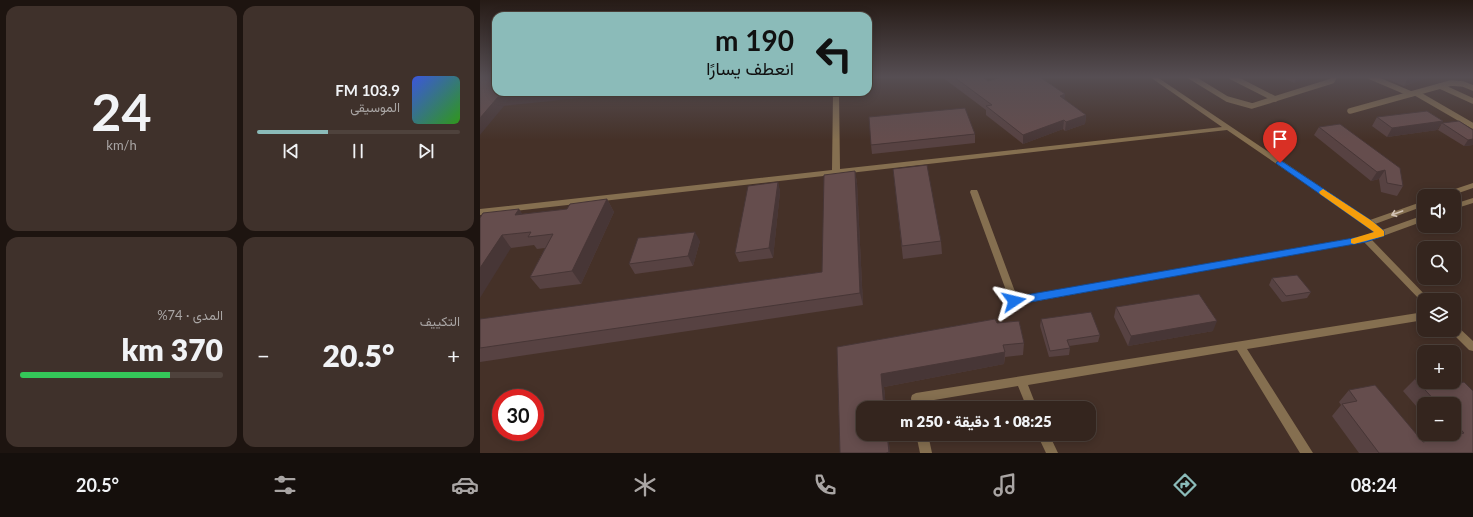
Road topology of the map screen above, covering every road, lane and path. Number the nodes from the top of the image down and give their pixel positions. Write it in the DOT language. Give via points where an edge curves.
graph roads {
  1 [pos="836,98"];
  2 [pos="1185,98"];
  3 [pos="1225,98"];
  4 [pos="1398,98"];
  5 [pos="1422,98"];
  6 [pos="1275,99"];
  7 [pos="1350,111"];
  8 [pos="1473,126"];
  9 [pos="1230,128"];
  10 [pos="836,172"];
  11 [pos="1473,185"];
  12 [pos="1461,189"];
  13 [pos="974,192"];
  14 [pos="1473,200"];
  15 [pos="1461,204"];
  16 [pos="1417,206"];
  17 [pos="480,212"];
  18 [pos="1417,220"];
  19 [pos="1369,223"];
  20 [pos="1381,233"];
  21 [pos="1366,239"];
  22 [pos="1418,293"];
  23 [pos="1417,317"];
  24 [pos="1461,336"];
  25 [pos="1240,346"];
  26 [pos="1473,347"];
  27 [pos="1021,381"];
  28 [pos="916,401"];
  29 [pos="1029,401"];
  30 [pos="923,441"];
  31 [pos="1047,441"];
  32 [pos="926,453"];
  33 [pos="1052,453"];
  34 [pos="1307,453"];
  1 -- 10 [label="street"];
  2 -- 9 [label="street"];
  3 -- 6 [label="lane" via="1241,105 1252,106"];
  4 -- 7 [label="lane"];
  5 -- 8 [label="lane"];
  9 -- 10 [label="street"];
  9 -- 19 [label="street"];
  10 -- 17 [label="street"];
  11 -- 12 [label="street"];
  13 -- 21 [label="street" via="1014,301"];
  14 -- 15 [label="street"];
  16 -- 19 [label="street, one-way"];
  18 -- 20 [label="street"];
  19 -- 20 [label="street"];
  20 -- 21 [label="street"];
  21 -- 22 [label="street"];
  23 -- 25 [label="street"];
  24 -- 26 [label="street"];
  25 -- 27 [label="street"];
  25 -- 34 [label="street"];
  27 -- 28 [label="street" via="916,398"];
  27 -- 29 [label="street"];
  30 -- 32 [label="street"];
  31 -- 33 [label="street"];
}
